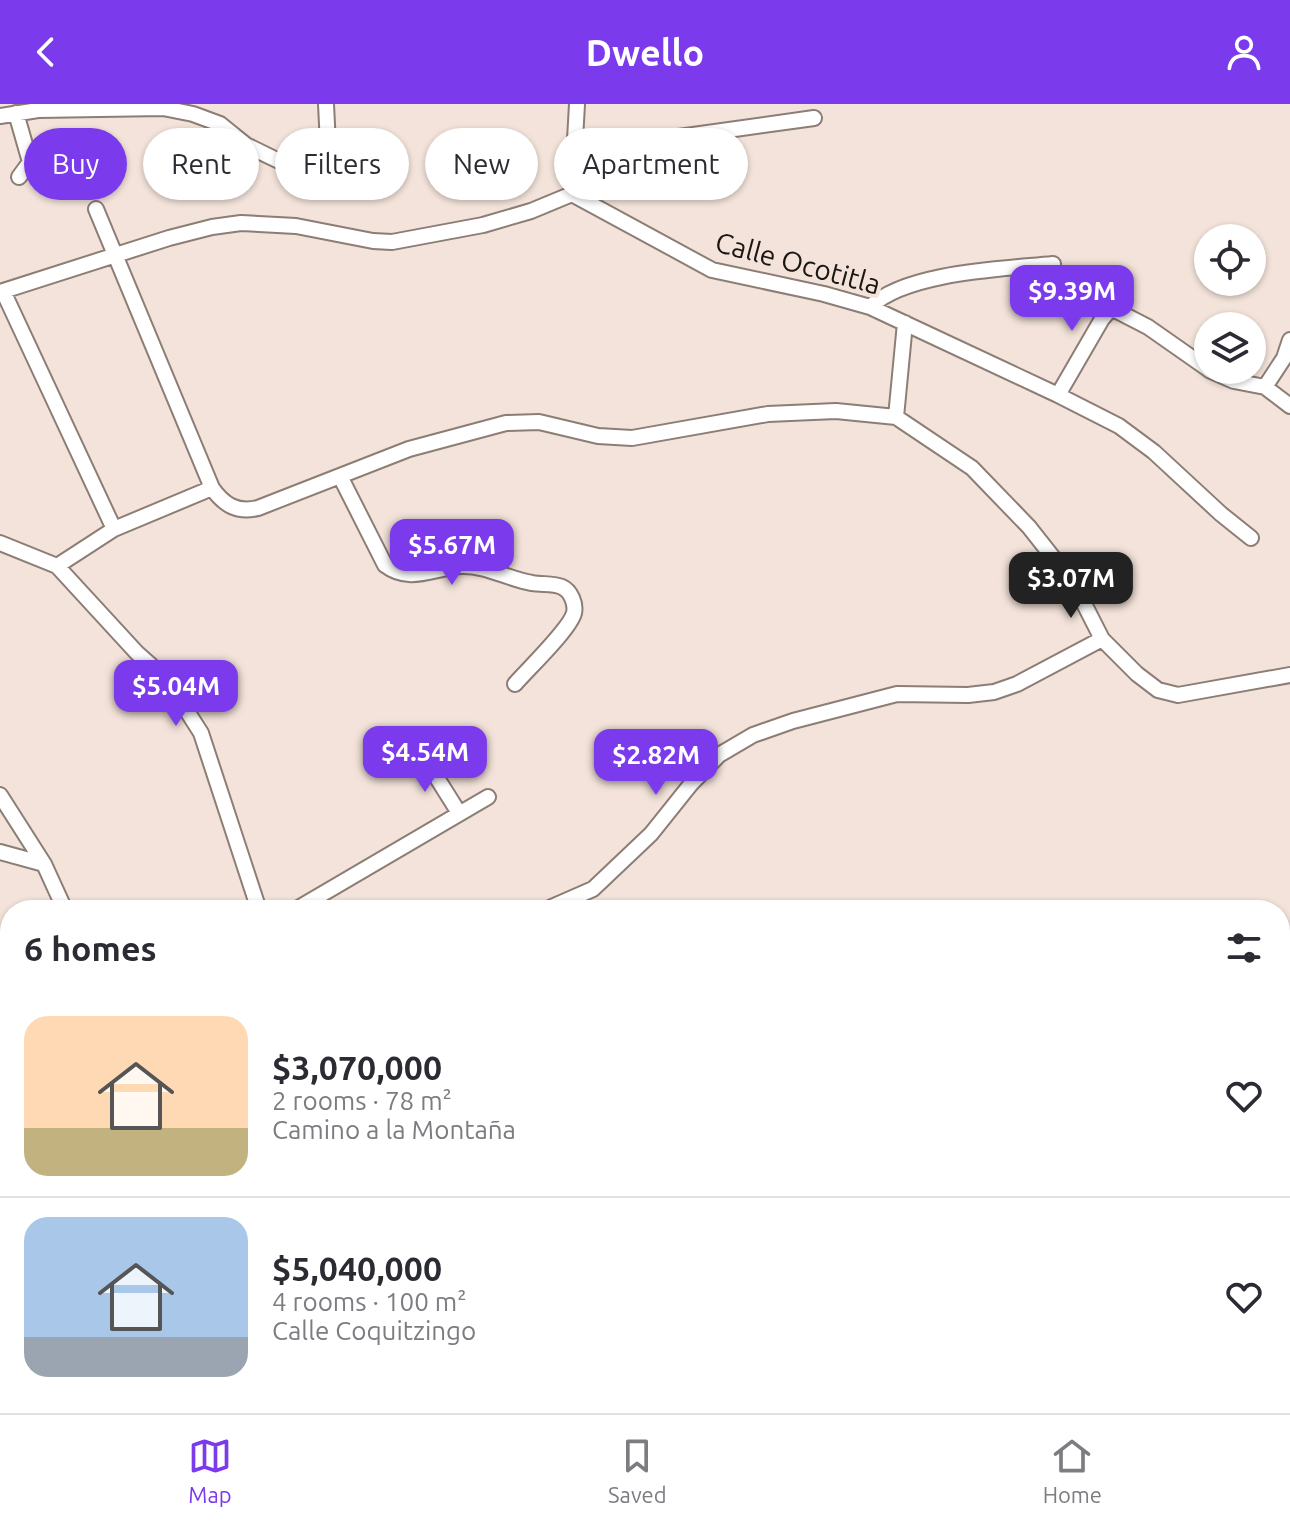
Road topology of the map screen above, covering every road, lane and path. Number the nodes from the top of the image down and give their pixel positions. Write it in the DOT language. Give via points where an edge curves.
graph roads {
  1 [pos="326,104"];
  2 [pos="577,104"];
  3 [pos="162,106"];
  4 [pos="16,113"];
  5 [pos="0,116"];
  6 [pos="814,118"];
  7 [pos="327,128"];
  8 [pos="575,128"];
  9 [pos="743,128"];
  10 [pos="275,159"];
  11 [pos="19,177"];
  12 [pos="558,200"];
  13 [pos="583,200"];
  14 [pos="96,209"];
  15 [pos="115,257"];
  16 [pos="1053,264"];
  17 [pos="2,292"];
  18 [pos="870,307"];
  19 [pos="905,323"];
  20 [pos="1290,340"];
  21 [pos="1194,359"];
  22 [pos="1250,384"];
  23 [pos="1265,387"];
  24 [pos="1058,395"];
  25 [pos="1290,406"];
  26 [pos="896,417"];
  27 [pos="340,476"];
  28 [pos="212,488"];
  29 [pos="114,529"];
  30 [pos="1251,538"];
  31 [pos="0,543"];
  32 [pos="57,566"];
  33 [pos="1102,639"];
  34 [pos="1290,675"];
  35 [pos="515,684"];
  36 [pos="422,754"];
  37 [pos="0,795"];
  38 [pos="488,797"];
  39 [pos="459,813"];
  40 [pos="27,835"];
  41 [pos="3,852"];
  42 [pos="44,864"];
  43 [pos="60,900"];
  44 [pos="256,900"];
  45 [pos="313,900"];
  46 [pos="568,900"];
  1 -- 7 [label="street"];
  2 -- 8 [label="street"];
  3 -- 4 [label="street"];
  3 -- 10 [label="street" via="220,124"];
  4 -- 5 [label="street"];
  4 -- 11 [label="street" via="30,162"];
  6 -- 9 [label="street"];
  12 -- 15 [label="street" via="483,225 392,242 241,223 169,238"];
  13 -- 18 [label="street, Calle Ocotitla" via="712,270"];
  14 -- 15 [label="street"];
  15 -- 17 [label="street"];
  15 -- 28 [label="street"];
  16 -- 18 [label="street" via="911,283"];
  17 -- 29 [label="street"];
  18 -- 19 [label="street, Calle Ocotitla"];
  19 -- 24 [label="street, Calle Ocotitla"];
  19 -- 26 [label="street"];
  20 -- 23 [label="street"];
  21 -- 24 [label="street" via="1124,313 1109,311"];
  22 -- 23 [label="street"];
  23 -- 25 [label="street"];
  24 -- 30 [label="street, Calle Ocotitla" via="1119,426"];
  26 -- 27 [label="street" via="836,411 768,414 632,438 539,422 506,423 409,449"];
  26 -- 33 [label="street" via="972,468 1029,527 1074,584"];
  27 -- 28 [label="street" via="246,510 233,508"];
  27 -- 35 [label="street" via="385,565 395,572 476,567 563,587 571,595 574,613 568,625"];
  28 -- 29 [label="street"];
  29 -- 32 [label="street"];
  31 -- 32 [label="street"];
  32 -- 44 [label="street" via="164,677 201,733"];
  33 -- 34 [label="street" via="1158,690 1178,695"];
  33 -- 46 [label="street" via="994,692 897,694 753,735 719,755 651,834 593,889"];
  36 -- 39 [label="street"];
  37 -- 40 [label="street"];
  38 -- 39 [label="street"];
  39 -- 45 [label="street"];
  40 -- 41 [label="street"];
  40 -- 42 [label="street"];
  41 -- 42 [label="street"];
  42 -- 43 [label="street"];
}
